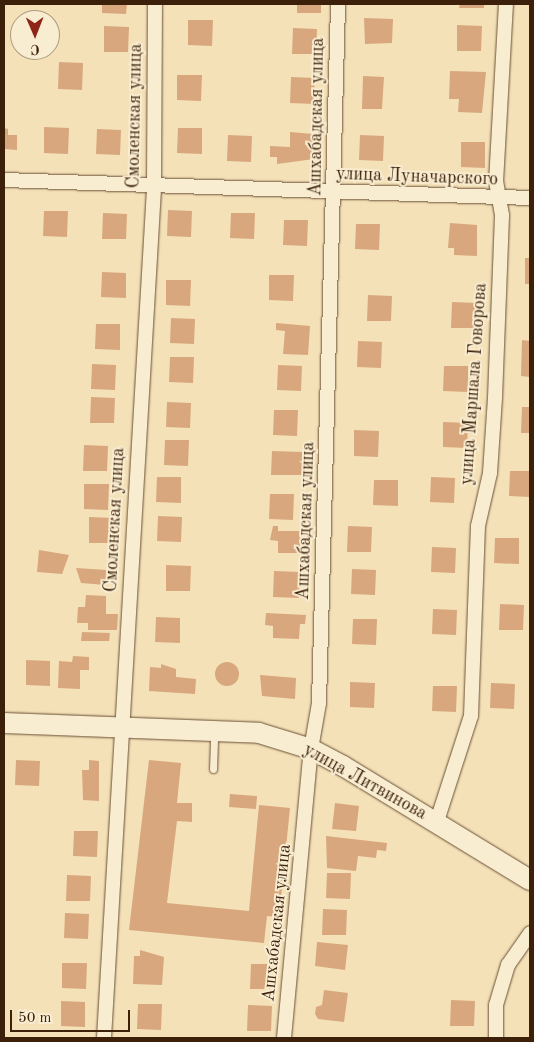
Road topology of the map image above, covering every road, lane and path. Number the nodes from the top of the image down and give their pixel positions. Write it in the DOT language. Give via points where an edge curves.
graph roads {
  1 [pos="155,4"];
  2 [pos="338,4"];
  3 [pos="506,4"];
  4 [pos="4,180"];
  5 [pos="154,188"];
  6 [pos="333,193"];
  7 [pos="499,198"];
  8 [pos="530,198"];
  9 [pos="4,723"];
  10 [pos="122,726"];
  11 [pos="214,728"];
  12 [pos="311,749"];
  13 [pos="213,769"];
  14 [pos="437,821"];
  15 [pos="530,880"];
  16 [pos="530,933"];
  17 [pos="104,1038"];
  18 [pos="284,1038"];
  19 [pos="496,1038"];
  1 -- 5 [label="street, Смоленская улица"];
  2 -- 6 [label="street, Ашхабадская улица"];
  3 -- 7 [label="street, улица Маршала Говорова"];
  4 -- 5 [label="street, улица Луначарского"];
  5 -- 6 [label="street, улица Луначарского"];
  5 -- 10 [label="street, Смоленская улица"];
  6 -- 7 [label="street, улица Луначарского"];
  6 -- 12 [label="street, Ашхабадская улица" via="319,703"];
  7 -- 8 [label="street, улица Луначарского"];
  7 -- 14 [label="street, улица Маршала Говорова" via="502,215 490,473 478,526 471,716"];
  9 -- 10 [label="street, улица Литвинова"];
  10 -- 11 [label="street, улица Литвинова"];
  10 -- 17 [label="street, Смоленская улица"];
  11 -- 12 [label="street, улица Литвинова" via="259,733"];
  11 -- 13 [label="lane"];
  12 -- 14 [label="street, улица Литвинова"];
  12 -- 18 [label="street, Ашхабадская улица"];
  14 -- 15 [label="street, улица Литвинова"];
  16 -- 19 [label="street" via="508,965 496,1004"];
}
